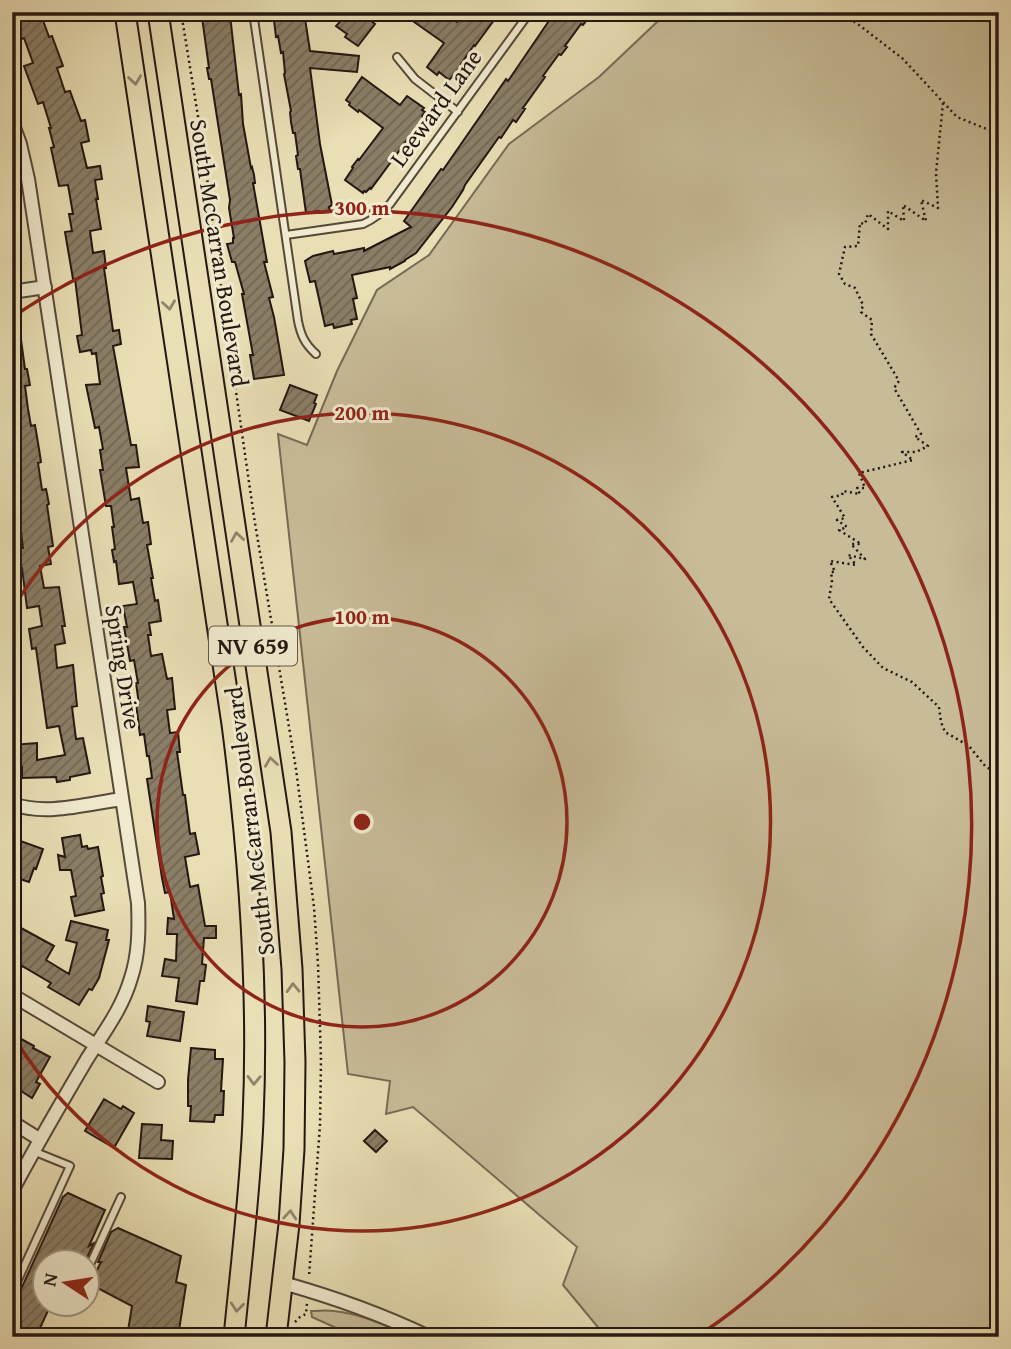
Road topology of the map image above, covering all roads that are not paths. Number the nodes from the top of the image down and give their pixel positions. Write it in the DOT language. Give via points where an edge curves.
graph roads {
  1 [pos="125,12"];
  2 [pos="158,12"];
  3 [pos="253,12"];
  4 [pos="530,12"];
  5 [pos="397,57"];
  6 [pos="458,112"];
  7 [pos="12,122"];
  8 [pos="286,235"];
  9 [pos="45,287"];
  10 [pos="12,292"];
  11 [pos="316,354"];
  12 [pos="122,799"];
  13 [pos="12,804"];
  14 [pos="12,995"];
  15 [pos="96,1045"];
  16 [pos="158,1083"];
  17 [pos="12,1122"];
  18 [pos="36,1145"];
  19 [pos="12,1191"];
  20 [pos="121,1197"];
  21 [pos="98,1248"];
  22 [pos="283,1283"];
  23 [pos="12,1286"];
  24 [pos="234,1337"];
  25 [pos="276,1337"];
  26 [pos="429,1337"];
  1 -- 24 [label="main road, South McCarran Boulevard / NV 659, one-way" via="232,724 250,893 253,1121"];
  22 -- 2 [label="main road, South McCarran Boulevard / NV 659, one-way" via="295,1062 281,831"];
  3 -- 8 [label="lane"];
  4 -- 6 [label="lane, Leeward Lane"];
  5 -- 6 [label="lane" via="415,79"];
  6 -- 8 [label="lane, Leeward Lane" via="382,214 363,224"];
  7 -- 9 [label="street, Spring Drive" via="28,178"];
  8 -- 11 [label="lane" via="301,334"];
  9 -- 10 [label="street"];
  9 -- 12 [label="street, Spring Drive"];
  12 -- 13 [label="street" via="44,810"];
  12 -- 15 [label="street, Spring Drive" via="138,903 137,956 122,1002"];
  14 -- 15 [label="street"];
  15 -- 16 [label="street"];
  15 -- 18 [label="street, Spring Drive"];
  17 -- 18 [label="street"];
  18 -- 19 [label="street, Spring Drive"];
  18 -- 23 [label="lane" via="70,1166"];
  20 -- 21 [label="lane"];
  22 -- 25 [label="main road, South McCarran Boulevard / NV 659"];
  22 -- 26 [label="street" via="378,1314"];
}
